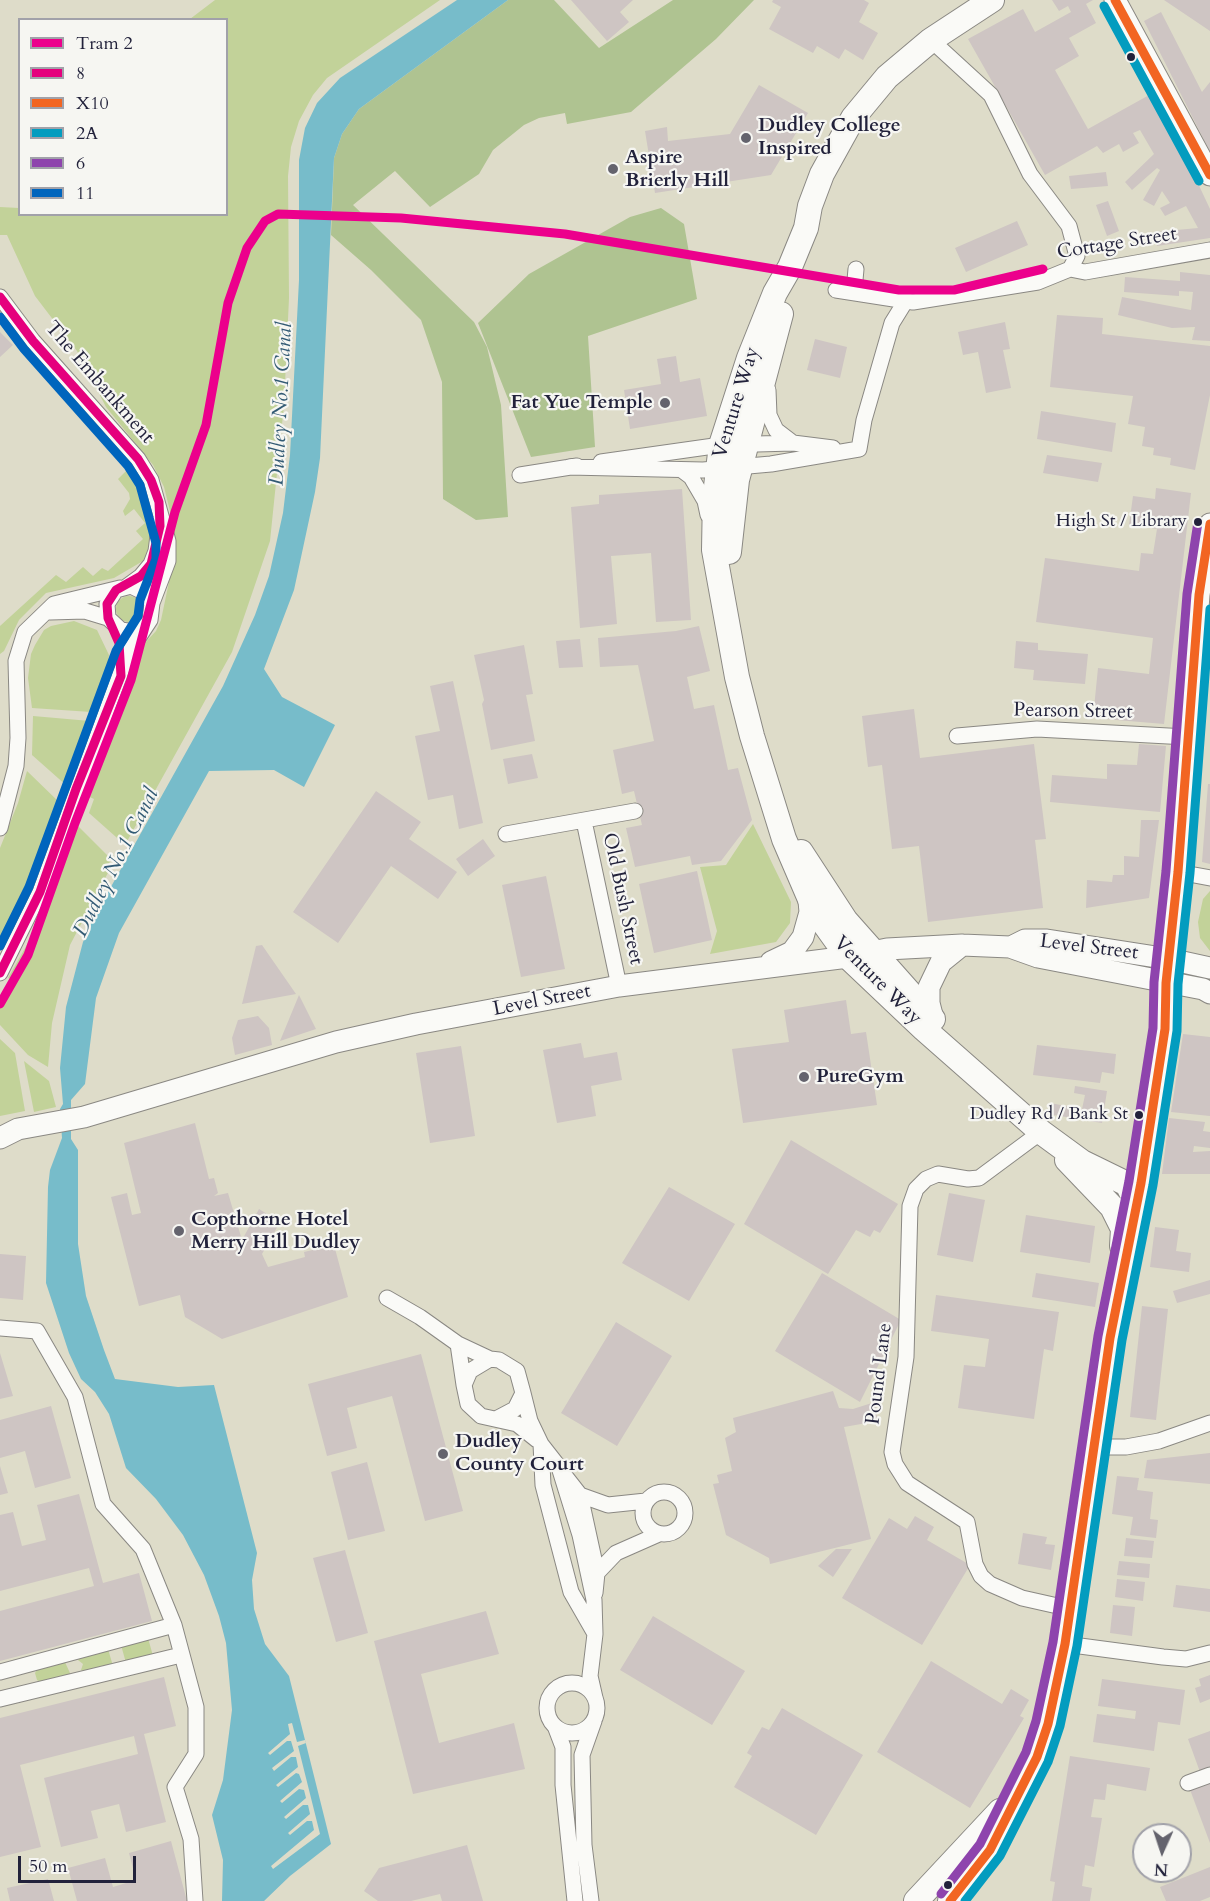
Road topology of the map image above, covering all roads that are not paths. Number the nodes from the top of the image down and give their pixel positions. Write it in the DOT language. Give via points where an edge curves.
graph roads {
  1 [pos="992,0"];
  2 [pos="1115,0"];
  3 [pos="931,40"];
  4 [pos="1210,175"];
  5 [pos="1210,250"];
  6 [pos="790,267"];
  7 [pos="856,269"];
  8 [pos="1070,269"];
  9 [pos="836,290"];
  10 [pos="854,291"];
  11 [pos="0,297"];
  12 [pos="897,300"];
  13 [pos="776,331"];
  14 [pos="793,443"];
  15 [pos="720,445"];
  16 [pos="851,450"];
  17 [pos="734,460"];
  18 [pos="569,467"];
  19 [pos="683,471"];
  20 [pos="520,475"];
  21 [pos="159,502"];
  22 [pos="1210,524"];
  23 [pos="714,550"];
  24 [pos="123,587"];
  25 [pos="152,603"];
  26 [pos="44,613"];
  27 [pos="725,618"];
  28 [pos="111,622"];
  29 [pos="145,626"];
  30 [pos="121,676"];
  31 [pos="957,736"];
  32 [pos="1187,737"];
  33 [pos="635,811"];
  34 [pos="584,822"];
  35 [pos="782,826"];
  36 [pos="0,828"];
  37 [pos="506,834"];
  38 [pos="1178,872"];
  39 [pos="1210,878"];
  40 [pos="809,901"];
  41 [pos="963,945"];
  42 [pos="1010,947"];
  43 [pos="873,952"];
  44 [pos="848,957"];
  45 [pos="1169,959"];
  46 [pos="760,967"];
  47 [pos="1210,968"];
  48 [pos="0,973"];
  49 [pos="1166,983"];
  50 [pos="619,986"];
  51 [pos="1210,993"];
  52 [pos="933,1019"];
  53 [pos="959,1059"];
  54 [pos="6,1132"];
  55 [pos="1041,1132"];
  56 [pos="1129,1209"];
  57 [pos="387,1298"];
  58 [pos="0,1328"];
  59 [pos="458,1344"];
  60 [pos="489,1359"];
  61 [pos="464,1385"];
  62 [pos="523,1393"];
  63 [pos="498,1418"];
  64 [pos="1210,1423"];
  65 [pos="541,1444"];
  66 [pos="1095,1447"];
  67 [pos="559,1467"];
  68 [pos="580,1495"];
  69 [pos="646,1501"];
  70 [pos="659,1534"];
  71 [pos="597,1573"];
  72 [pos="594,1600"];
  73 [pos="1071,1609"];
  74 [pos="174,1625"];
  75 [pos="595,1634"];
  76 [pos="1065,1644"];
  77 [pos="1210,1653"];
  78 [pos="181,1655"];
  79 [pos="590,1664"];
  80 [pos="0,1672"];
  81 [pos="564,1684"];
  82 [pos="0,1698"];
  83 [pos="595,1698"];
  84 [pos="594,1721"];
  85 [pos="555,1726"];
  86 [pos="1210,1774"];
  87 [pos="1188,1783"];
  88 [pos="1019,1789"];
  89 [pos="195,1901"];
  90 [pos="575,1901"];
  91 [pos="591,1901"];
  92 [pos="916,1901"];
  93 [pos="950,1901"];
  1 -- 3 [label="main road, Venture Way"];
  2 -- 4 [label="street"];
  3 -- 6 [label="main road, Venture Way" via="862,132 806,228"];
  3 -- 8 [label="street" via="991,95 1030,174 1069,226 1077,256"];
  5 -- 8 [label="street, Cottage Street" via="1086,272"];
  6 -- 13 [label="main road, Venture Way"];
  6 -- 15 [label="main road, Venture Way" via="749,358"];
  7 -- 10 [label="street"];
  8 -- 12 [label="street, Cottage Street" via="1038,282"];
  9 -- 10 [label="street, Cottage Street"];
  10 -- 12 [label="street, Cottage Street"];
  11 -- 21 [label="street, The Embankment" via="33,341 138,459"];
  12 -- 16 [label="street" via="859,449"];
  13 -- 14 [label="street" via="767,395 769,415 776,430"];
  13 -- 17 [label="main road, Venture Way"];
  14 -- 16 [label="street"];
  14 -- 17 [label="street"];
  15 -- 17 [label="main road, Venture Way"];
  15 -- 18 [label="street"];
  16 -- 17 [label="street"];
  17 -- 19 [label="street"];
  17 -- 23 [label="main road, Venture Way"];
  17 -- 27 [label="main road, Venture Way"];
  18 -- 19 [label="street"];
  18 -- 20 [label="street"];
  19 -- 23 [label="street" via="705,501"];
  21 -- 24 [label="street, The Embankment" via="160,526 151,564"];
  21 -- 25 [label="street, The Embankment" via="168,541 168,561"];
  22 -- 32 [label="street" via="1199,595"];
  23 -- 27 [label="main road, Venture Way"];
  24 -- 25 [label="street" via="139,588"];
  24 -- 26 [label="street" via="54,604"];
  24 -- 28 [label="street, The Embankment" via="107,604"];
  25 -- 29 [label="street, The Embankment" via="150,620"];
  26 -- 28 [label="street" via="85,611"];
  26 -- 36 [label="street" via="25,632 16,661 16,766"];
  27 -- 35 [label="main road, Venture Way" via="752,736"];
  28 -- 29 [label="street" via="128,632"];
  28 -- 30 [label="street, The Embankment" via="122,658"];
  29 -- 30 [label="street, The Embankment" via="127,655"];
  30 -- 48 [label="street, The Embankment" via="40,892"];
  31 -- 32 [label="street, Pearson Street" via="1037,729"];
  32 -- 38 [label="street"];
  33 -- 34 [label="street, Old Bush Street"];
  34 -- 37 [label="street, Old Bush Street"];
  34 -- 50 [label="street, Old Bush Street"];
  35 -- 40 [label="main road, Venture Way" via="796,874"];
  35 -- 43 [label="main road, Venture Way" via="846,921"];
  38 -- 39 [label="street"];
  38 -- 45 [label="street"];
  40 -- 44 [label="main road, Venture Way"];
  40 -- 46 [label="street" via="803,937 792,952"];
  41 -- 42 [label="street, Level Street"];
  41 -- 43 [label="street, Level Street"];
  41 -- 52 [label="street" via="941,962 929,987"];
  42 -- 45 [label="street, Level Street" via="1025,940 1047,940"];
  42 -- 49 [label="street, Level Street" via="1038,957"];
  43 -- 44 [label="street, Level Street"];
  43 -- 52 [label="main road, Venture Way"];
  44 -- 46 [label="street, Level Street"];
  44 -- 53 [label="main road, Venture Way"];
  45 -- 47 [label="street, Level Street"];
  45 -- 49 [label="street"];
  46 -- 50 [label="street, Level Street"];
  49 -- 51 [label="street, Level Street"];
  49 -- 56 [label="street" via="1165,1029"];
  50 -- 54 [label="street, Level Street" via="336,1042 84,1117"];
  52 -- 53 [label="main road, Venture Way" via="948,1036"];
  53 -- 55 [label="main road, Venture Way"];
  55 -- 56 [label="main road, Venture Way" via="1082,1162"];
  55 -- 56 [label="main road" via="1112,1207"];
  55 -- 73 [label="street, Pound Lane" via="979,1178 938,1174 916,1189 910,1206 906,1357 892,1452 907,1483 967,1522 975,1564 990,1584 1022,1598"];
  56 -- 66 [label="main road"];
  57 -- 59 [label="street"];
  58 -- 74 [label="street" via="37,1331 75,1397 103,1504 144,1549"];
  59 -- 60 [label="street"];
  59 -- 61 [label="street"];
  60 -- 61 [label="street" via="470,1371"];
  60 -- 62 [label="street" via="499,1360 517,1371"];
  61 -- 63 [label="street" via="468,1404 481,1416"];
  62 -- 63 [label="street" via="515,1409"];
  62 -- 65 [label="street"];
  63 -- 65 [label="street" via="517,1424"];
  64 -- 66 [label="street" via="1126,1448"];
  65 -- 67 [label="street"];
  65 -- 75 [label="street" via="543,1485 571,1592"];
  66 -- 73 [label="main road"];
  67 -- 68 [label="street"];
  67 -- 72 [label="street" via="580,1535"];
  68 -- 69 [label="street" via="608,1505"];
  68 -- 71 [label="street"];
  69 -- 70 [label="street" via="643,1517 651,1530"];
  69 -- 70 [label="street" via="663,1491 683,1502 681,1526"];
  70 -- 71 [label="street" via="616,1552"];
  71 -- 72 [label="street"];
  72 -- 75 [label="street"];
  73 -- 76 [label="main road"];
  74 -- 78 [label="street"];
  74 -- 80 [label="street"];
  75 -- 79 [label="street"];
  76 -- 77 [label="street" via="1186,1659"];
  76 -- 88 [label="main road" via="1048,1724 1037,1757"];
  78 -- 82 [label="street"];
  78 -- 89 [label="street" via="196,1707 196,1754 175,1787 191,1839"];
  79 -- 81 [label="street"];
  79 -- 83 [label="street"];
  81 -- 83 [label="street" via="586,1687"];
  81 -- 85 [label="street" via="548,1702"];
  83 -- 84 [label="street"];
  84 -- 85 [label="street" via="575,1733"];
  84 -- 91 [label="street" via="582,1755 584,1845"];
  85 -- 90 [label="street" via="562,1748"];
  86 -- 87 [label="street"];
  88 -- 92 [label="main road"];
  88 -- 93 [label="main road" via="990,1850"];
}
